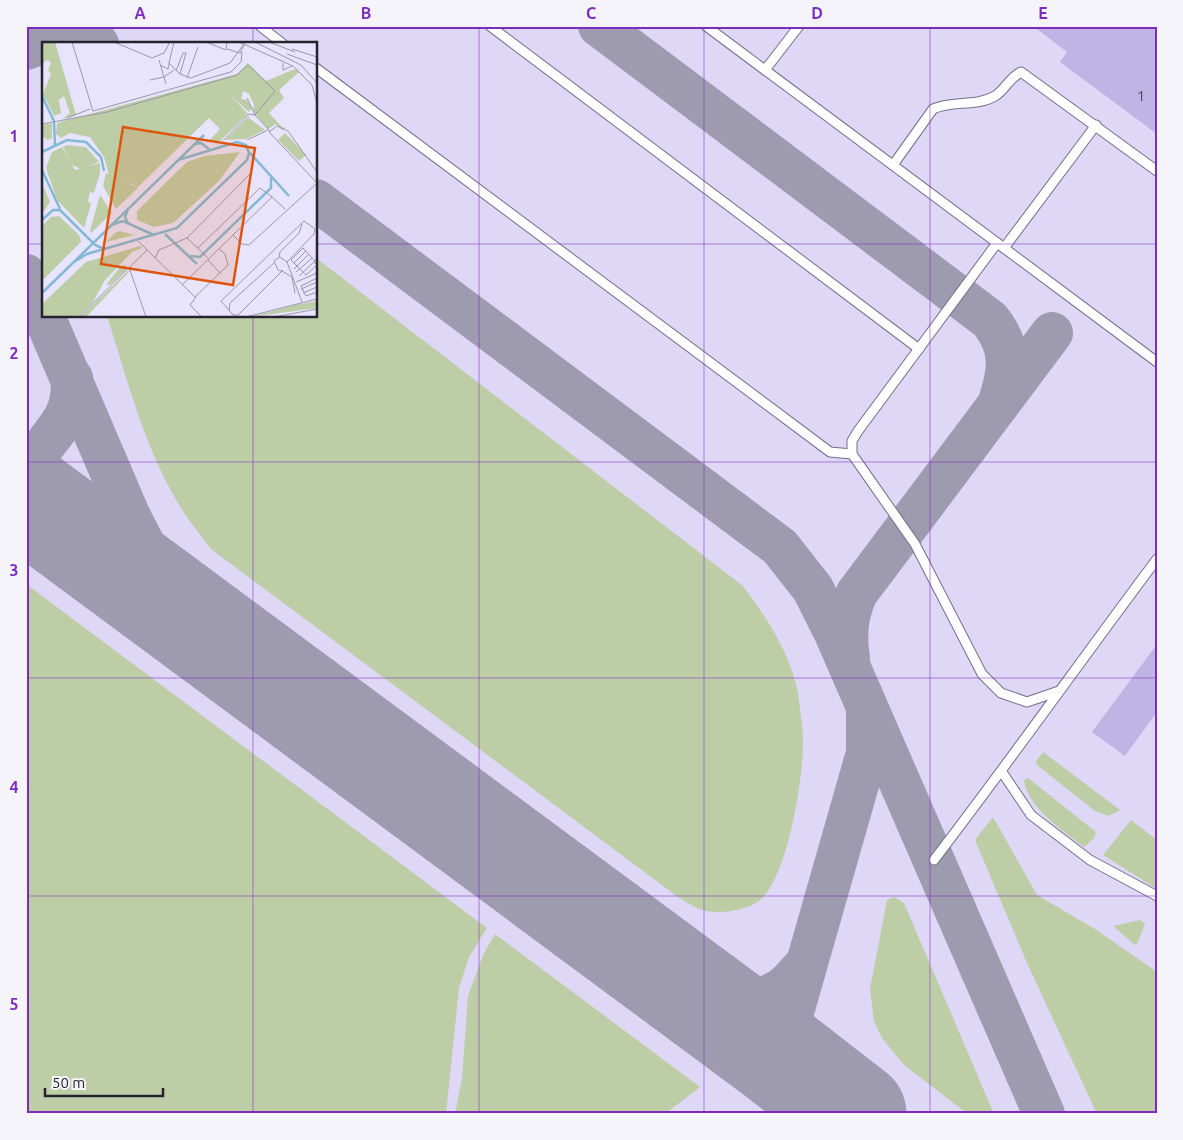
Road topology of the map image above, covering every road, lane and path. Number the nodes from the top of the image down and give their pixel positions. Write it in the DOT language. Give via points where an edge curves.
graph roads {
  1 [pos="260,26"];
  2 [pos="490,26"];
  3 [pos="706,26"];
  4 [pos="799,26"];
  5 [pos="281,42"];
  6 [pos="318,69"];
  7 [pos="765,70"];
  8 [pos="1096,125"];
  9 [pos="893,165"];
  10 [pos="1157,171"];
  11 [pos="1000,246"];
  12 [pos="918,349"];
  13 [pos="1157,362"];
  14 [pos="852,454"];
  15 [pos="1157,559"];
  16 [pos="1059,691"];
  17 [pos="1002,772"];
  18 [pos="934,860"];
  19 [pos="1157,896"];
  1 -- 5 [label="lane"];
  2 -- 12 [label="lane"];
  3 -- 7 [label="lane"];
  4 -- 7 [label="lane"];
  6 -- 14 [label="lane" via="830,452"];
  7 -- 9 [label="lane"];
  8 -- 9 [label="lane" via="1021,72 1013,76 996,96 933,109"];
  8 -- 10 [label="lane"];
  8 -- 11 [label="lane"];
  9 -- 11 [label="lane"];
  11 -- 12 [label="lane"];
  11 -- 13 [label="lane"];
  12 -- 14 [label="lane" via="858,431 852,441"];
  14 -- 16 [label="lane" via="915,544 982,674 1002,693 1027,702"];
  15 -- 16 [label="lane"];
  16 -- 17 [label="lane"];
  17 -- 18 [label="lane"];
  17 -- 19 [label="lane" via="1031,815 1090,860"];
}
